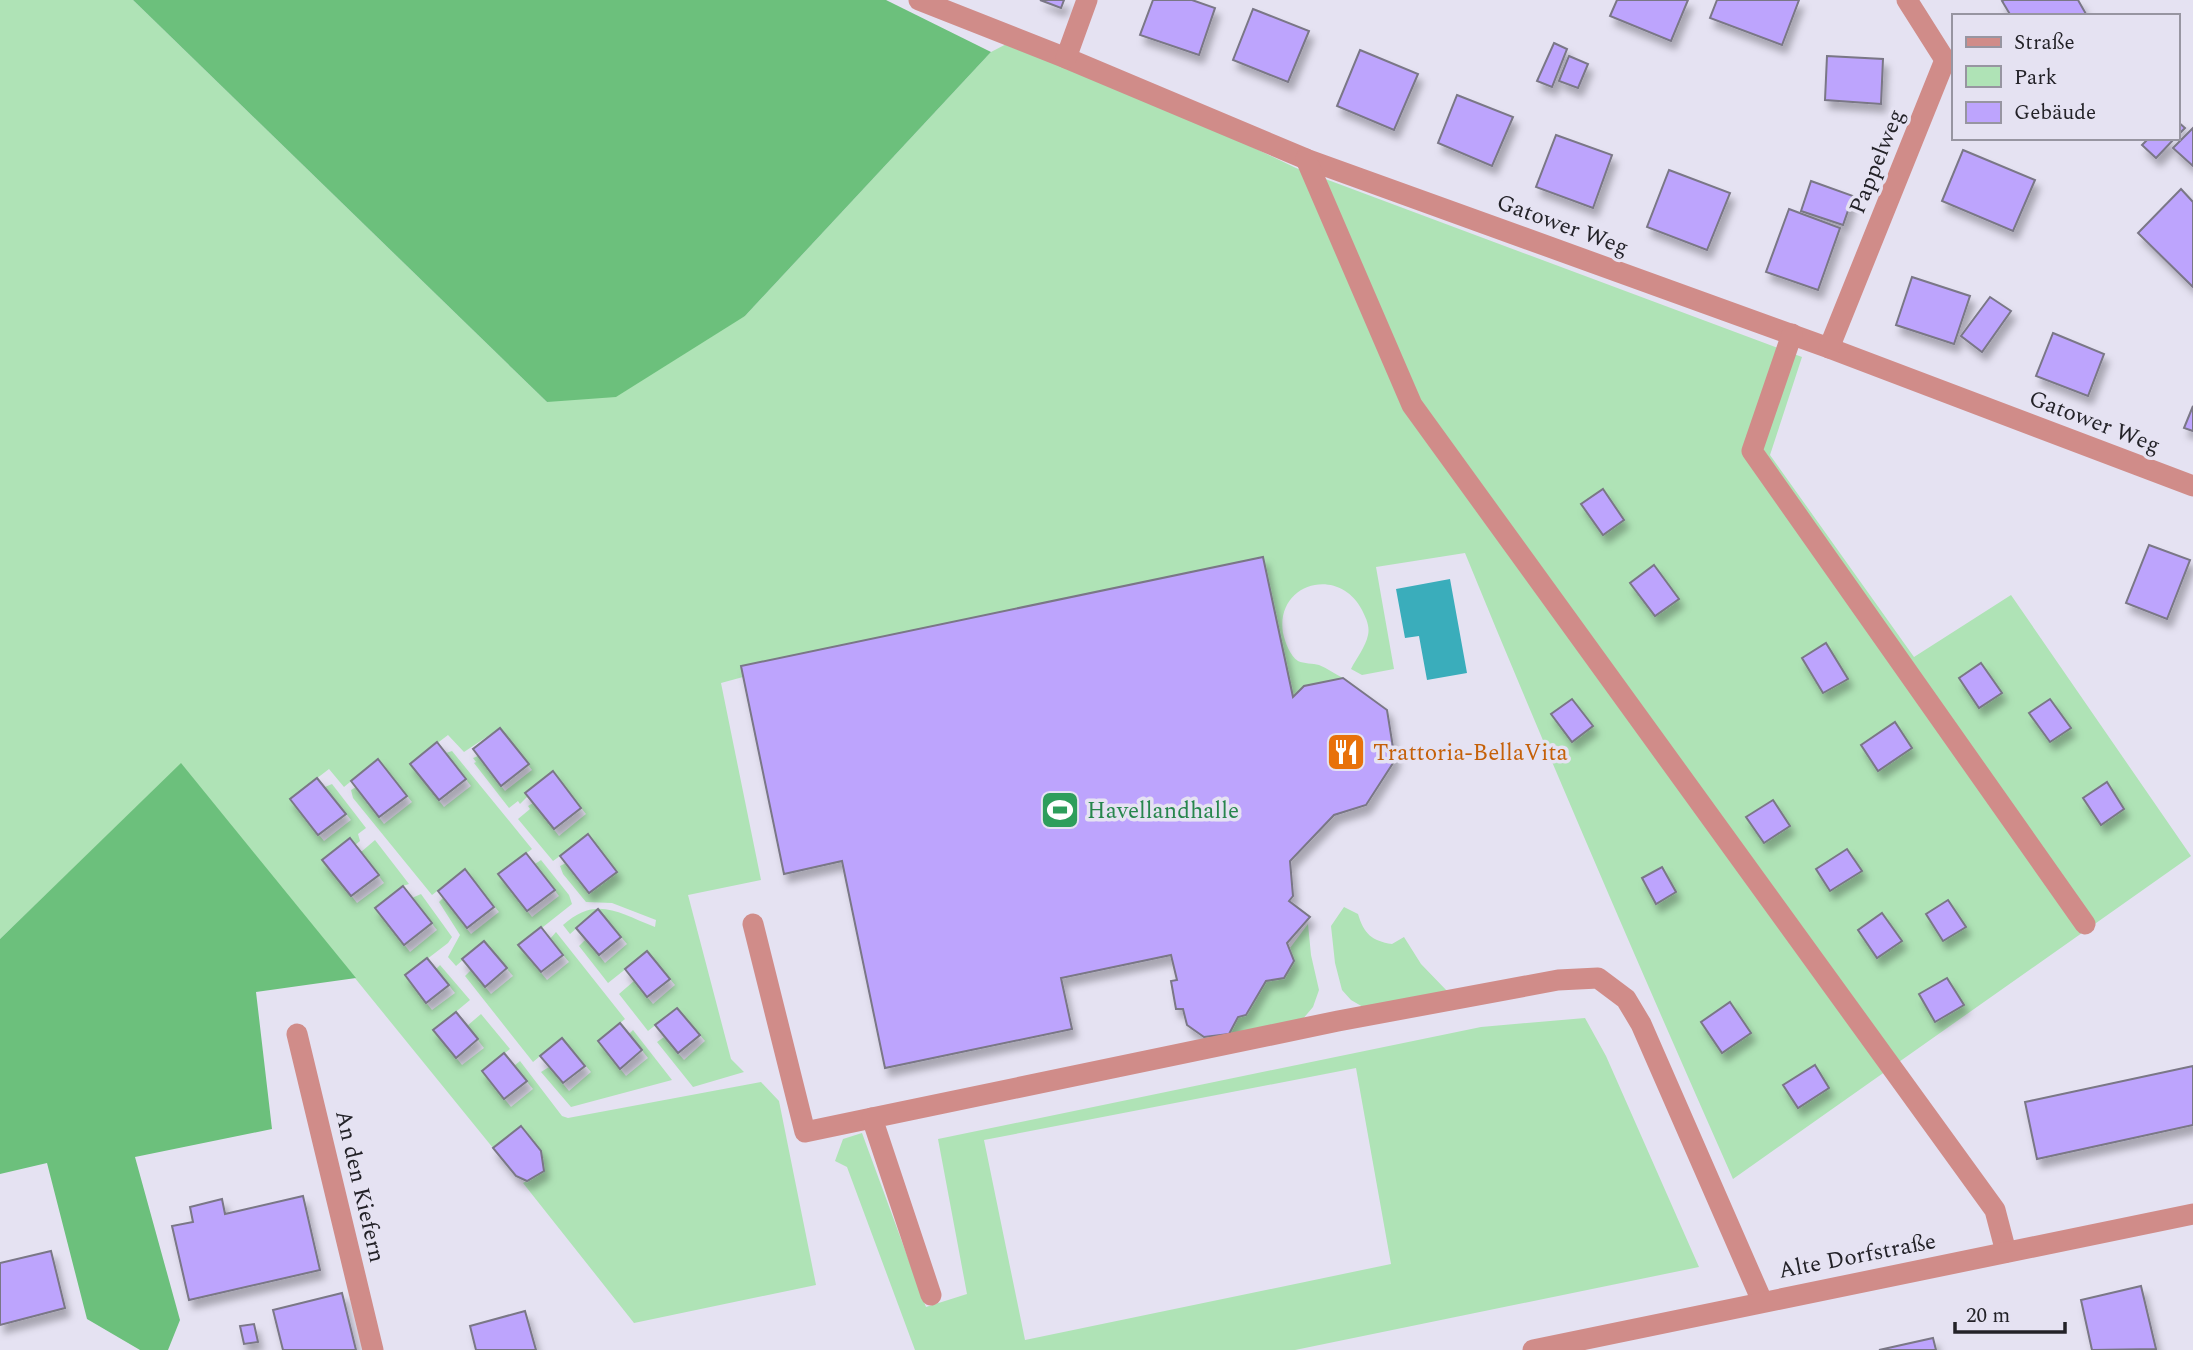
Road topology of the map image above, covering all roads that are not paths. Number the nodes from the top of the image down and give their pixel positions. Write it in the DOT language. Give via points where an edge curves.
graph roads {
  1 [pos="919,0"];
  2 [pos="1087,0"];
  3 [pos="1908,0"];
  4 [pos="1066,58"];
  5 [pos="1306,159"];
  6 [pos="1791,334"];
  7 [pos="1829,348"];
  8 [pos="2193,486"];
  9 [pos="754,924"];
  10 [pos="2085,924"];
  11 [pos="297,1034"];
  12 [pos="872,1118"];
  13 [pos="2193,1214"];
  14 [pos="2006,1252"];
  15 [pos="931,1295"];
  16 [pos="1762,1301"];
  17 [pos="373,1350"];
  18 [pos="1533,1350"];
  1 -- 4 [label="street, Gatower Weg"];
  2 -- 4 [label="street"];
  3 -- 7 [label="street, Pappelweg" via="1945,60"];
  4 -- 5 [label="street, Gatower Weg"];
  5 -- 6 [label="street, Gatower Weg"];
  5 -- 14 [label="street" via="1412,405 1995,1210"];
  6 -- 7 [label="street, Gatower Weg"];
  6 -- 10 [label="street" via="1752,451"];
  7 -- 8 [label="street, Gatower Weg"];
  9 -- 12 [label="street" via="805,1132"];
  11 -- 17 [label="street, An den Kiefern"];
  12 -- 15 [label="street"];
  12 -- 16 [label="street" via="1338,1021 1558,980 1598,978 1626,999 1642,1024"];
  13 -- 14 [label="street, Alte Dorfstraße"];
  14 -- 16 [label="street, Alte Dorfstraße"];
  16 -- 18 [label="street, Alte Dorfstraße"];
}
